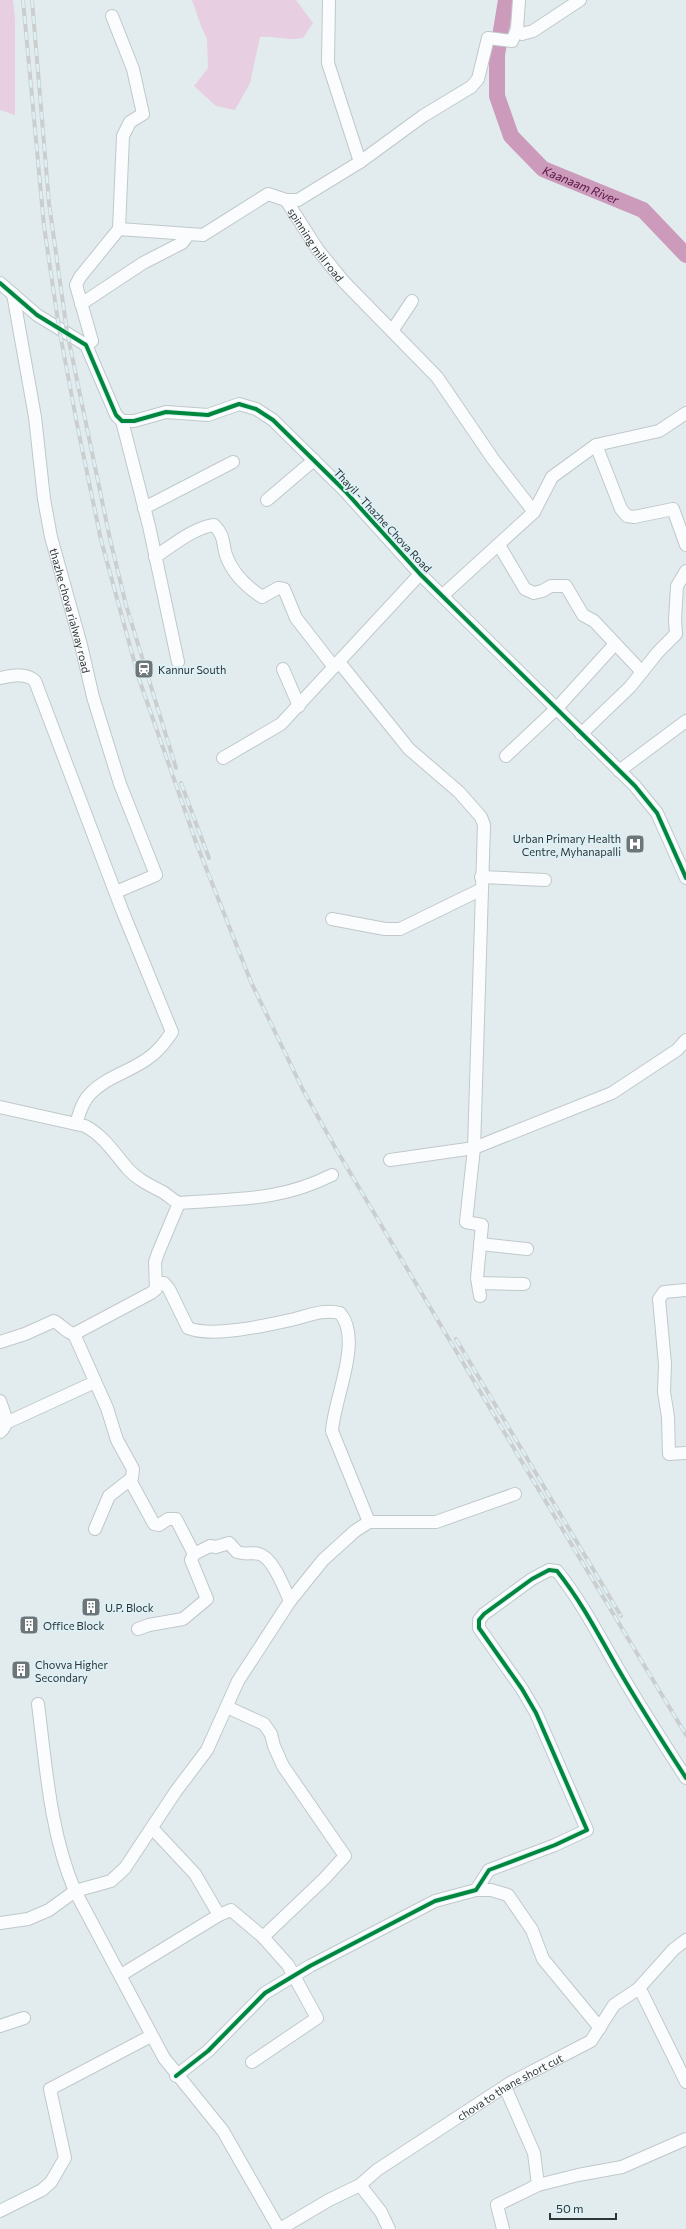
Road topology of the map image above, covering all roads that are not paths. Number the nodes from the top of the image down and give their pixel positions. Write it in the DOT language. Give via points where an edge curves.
graph roads {
  1 [pos="329,0"];
  2 [pos="519,0"];
  3 [pos="580,0"];
  4 [pos="112,16"];
  5 [pos="517,28"];
  6 [pos="360,162"];
  7 [pos="286,200"];
  8 [pos="119,229"];
  9 [pos="185,234"];
  10 [pos="0,283"];
  11 [pos="13,294"];
  12 [pos="412,301"];
  13 [pos="81,304"];
  14 [pos="392,331"];
  15 [pos="86,345"];
  16 [pos="686,413"];
  17 [pos="122,421"];
  18 [pos="596,445"];
  19 [pos="314,460"];
  20 [pos="233,462"];
  21 [pos="267,500"];
  22 [pos="144,508"];
  23 [pos="534,512"];
  24 [pos="499,545"];
  25 [pos="686,546"];
  26 [pos="155,557"];
  27 [pos="686,571"];
  28 [pos="420,574"];
  29 [pos="443,595"];
  30 [pos="615,644"];
  31 [pos="178,662"];
  32 [pos="336,665"];
  33 [pos="283,669"];
  34 [pos="642,672"];
  35 [pos="0,678"];
  36 [pos="299,706"];
  37 [pos="556,709"];
  38 [pos="686,721"];
  39 [pos="581,734"];
  40 [pos="506,756"];
  41 [pos="223,758"];
  42 [pos="619,771"];
  43 [pos="481,877"];
  44 [pos="686,878"];
  45 [pos="544,880"];
  46 [pos="480,890"];
  47 [pos="116,892"];
  48 [pos="332,919"];
  49 [pos="686,1040"];
  50 [pos="0,1107"];
  51 [pos="76,1124"];
  52 [pos="474,1148"];
  53 [pos="390,1160"];
  54 [pos="332,1175"];
  55 [pos="179,1203"];
  56 [pos="480,1244"];
  57 [pos="527,1249"];
  58 [pos="157,1283"];
  59 [pos="478,1283"];
  60 [pos="524,1284"];
  61 [pos="686,1290"];
  62 [pos="480,1296"];
  63 [pos="74,1334"];
  64 [pos="0,1342"];
  65 [pos="95,1382"];
  66 [pos="0,1401"];
  67 [pos="8,1422"];
  68 [pos="0,1432"];
  69 [pos="686,1453"];
  70 [pos="130,1480"];
  71 [pos="515,1494"];
  72 [pos="369,1522"];
  73 [pos="95,1529"];
  74 [pos="194,1554"];
  75 [pos="290,1601"];
  76 [pos="138,1629"];
  77 [pos="38,1704"];
  78 [pos="227,1707"];
  79 [pos="686,1778"];
  80 [pos="152,1828"];
  81 [pos="476,1890"];
  82 [pos="75,1891"];
  83 [pos="219,1915"];
  84 [pos="0,1923"];
  85 [pos="263,1937"];
  86 [pos="686,1940"];
  87 [pos="121,1975"];
  88 [pos="295,1975"];
  89 [pos="638,1989"];
  90 [pos="24,2018"];
  91 [pos="0,2026"];
  92 [pos="600,2028"];
  93 [pos="151,2036"];
  94 [pos="252,2062"];
  95 [pos="682,2065"];
  96 [pos="176,2076"];
  97 [pos="686,2082"];
  98 [pos="504,2086"];
  99 [pos="686,2139"];
  100 [pos="360,2185"];
  101 [pos="538,2185"];
  102 [pos="0,2211"];
  103 [pos="280,2229"];
  104 [pos="389,2229"];
  105 [pos="503,2229"];
  1 -- 6 [label="street" via="328,63"];
  2 -- 5 [label="street"];
  3 -- 5 [label="street" via="533,31 522,34"];
  4 -- 8 [label="street" via="133,69 143,114 130,122 123,136"];
  5 -- 6 [label="street" via="512,41 488,38 483,67 471,87 423,116"];
  6 -- 7 [label="street" via="298,200"];
  7 -- 9 [label="street, spinning mill road" via="268,194 203,235"];
  7 -- 14 [label="street, spinning mill road" via="318,250 344,282"];
  8 -- 9 [label="street, spinning mill road"];
  8 -- 13 [label="street" via="80,277 76,285"];
  9 -- 13 [label="street" via="188,235 182,243 143,263"];
  10 -- 11 [label="street"];
  11 -- 15 [label="street" via="37,315"];
  11 -- 47 [label="street, thazhe chova rialway road" via="35,417 51,537 93,698 120,784 156,875"];
  12 -- 14 [label="street"];
  13 -- 15 [label="street" via="92,341"];
  14 -- 23 [label="street, spinning mill road" via="437,377"];
  15 -- 17 [label="street" via="116,414"];
  16 -- 18 [label="street" via="659,431"];
  17 -- 19 [label="street, Thayil - Thazhe Chova Road" via="134,421 178,411 192,416 208,415 239,404 256,409 273,420"];
  17 -- 22 [label="street"];
  18 -- 23 [label="street" via="552,477"];
  18 -- 25 [label="street" via="621,509 627,516 634,517 673,509"];
  19 -- 21 [label="street"];
  19 -- 28 [label="street, Thayil - Thazhe Chova Road"];
  20 -- 22 [label="street"];
  22 -- 26 [label="street"];
  23 -- 24 [label="street"];
  24 -- 29 [label="street"];
  24 -- 30 [label="street" via="525,589 534,593 551,586 566,586 583,615 594,621"];
  26 -- 31 [label="street"];
  26 -- 32 [label="street" via="184,538 214,525 220,532 228,559 238,576 262,597 278,588 284,589 296,618"];
  27 -- 34 [label="street" via="678,586 676,634"];
  28 -- 29 [label="street, Thayil - Thazhe Chova Road"];
  28 -- 32 [label="street"];
  29 -- 37 [label="street, Thayil - Thazhe Chova Road"];
  30 -- 34 [label="street"];
  30 -- 37 [label="street"];
  32 -- 36 [label="street"];
  32 -- 43 [label="street" via="346,668 409,749 459,792 481,817 484,825"];
  33 -- 36 [label="street"];
  34 -- 39 [label="street"];
  35 -- 47 [label="street" via="25,676 35,681"];
  36 -- 41 [label="street" via="281,724"];
  37 -- 39 [label="street, Thayil - Thazhe Chova Road"];
  37 -- 40 [label="street"];
  38 -- 42 [label="street"];
  39 -- 42 [label="street, Thayil - Thazhe Chova Road"];
  42 -- 44 [label="street, Thayil - Thazhe Chova Road" via="657,813"];
  43 -- 45 [label="street"];
  43 -- 46 [label="street"];
  46 -- 48 [label="street" via="400,929 385,929"];
  46 -- 52 [label="street"];
  47 -- 51 [label="street" via="172,1032 163,1045 147,1059 115,1075 90,1094 83,1104"];
  49 -- 52 [label="street" via="677,1050 612,1093"];
  50 -- 51 [label="street"];
  51 -- 55 [label="street" via="94,1131 107,1142 129,1170 151,1187"];
  52 -- 53 [label="street"];
  52 -- 56 [label="street" via="466,1222 482,1225"];
  54 -- 55 [label="street" via="292,1192 226,1201"];
  55 -- 58 [label="street" via="158,1252"];
  56 -- 57 [label="street"];
  56 -- 59 [label="street"];
  58 -- 63 [label="street" via="156,1289"];
  58 -- 72 [label="street" via="164,1283 188,1328 198,1332 214,1332 293,1319 329,1310 340,1313 347,1324 348,1339 344,1378 332,1416 332,1430"];
  59 -- 60 [label="street"];
  59 -- 62 [label="street"];
  61 -- 69 [label="street" via="664,1292 659,1299 669,1454"];
  63 -- 64 [label="street" via="67,1332 54,1321"];
  63 -- 65 [label="street"];
  65 -- 67 [label="street"];
  65 -- 70 [label="street" via="117,1440 134,1469"];
  66 -- 67 [label="street"];
  67 -- 68 [label="street"];
  70 -- 73 [label="street" via="109,1496"];
  70 -- 74 [label="street" via="154,1524 159,1525 168,1519 176,1519"];
  71 -- 72 [label="street" via="436,1522"];
  72 -- 75 [label="street" via="323,1560"];
  74 -- 75 [label="street" via="210,1546 229,1543 237,1552 260,1554 268,1559 278,1574"];
  74 -- 76 [label="street" via="191,1565 207,1599 184,1619"];
  75 -- 78 [label="street" via="238,1681"];
  77 -- 82 [label="street" via="54,1820"];
  78 -- 80 [label="street" via="206,1750"];
  78 -- 85 [label="street" via="264,1724 271,1734 283,1766 345,1856"];
  79 -- 81 [label="street" via="641,1710 569,1586 557,1572 549,1570 532,1579 484,1614 479,1620 479,1628 536,1713 587,1830 489,1870"];
  80 -- 82 [label="street" via="125,1868 111,1881"];
  80 -- 83 [label="street" via="195,1874"];
  81 -- 88 [label="street" via="435,1901"];
  81 -- 92 [label="street" via="491,1890 508,1895 532,1930 543,1959"];
  82 -- 84 [label="street" via="49,1910 28,1919"];
  82 -- 87 [label="street"];
  83 -- 85 [label="street" via="231,1910"];
  83 -- 87 [label="street"];
  85 -- 88 [label="street"];
  86 -- 89 [label="street, chova to thane short cut" via="674,1949"];
  87 -- 93 [label="street"];
  88 -- 94 [label="street" via="317,2018"];
  88 -- 96 [label="street" via="265,1993 208,2051"];
  89 -- 92 [label="street, chova to thane short cut" via="614,2005"];
  89 -- 95 [label="street"];
  90 -- 91 [label="street"];
  92 -- 98 [label="street, chova to thane short cut" via="591,2041"];
  93 -- 96 [label="street"];
  93 -- 102 [label="street" via="50,2088 65,2158 51,2182 42,2190"];
  95 -- 97 [label="street"];
  96 -- 103 [label="street" via="190,2088 224,2131"];
  98 -- 100 [label="street, chova to thane short cut" via="377,2170"];
  98 -- 101 [label="street" via="534,2153"];
  99 -- 101 [label="street" via="622,2167"];
  100 -- 103 [label="street, chova to thane short cut"];
  100 -- 104 [label="street" via="381,2212"];
  101 -- 105 [label="street" via="497,2205"];
}
